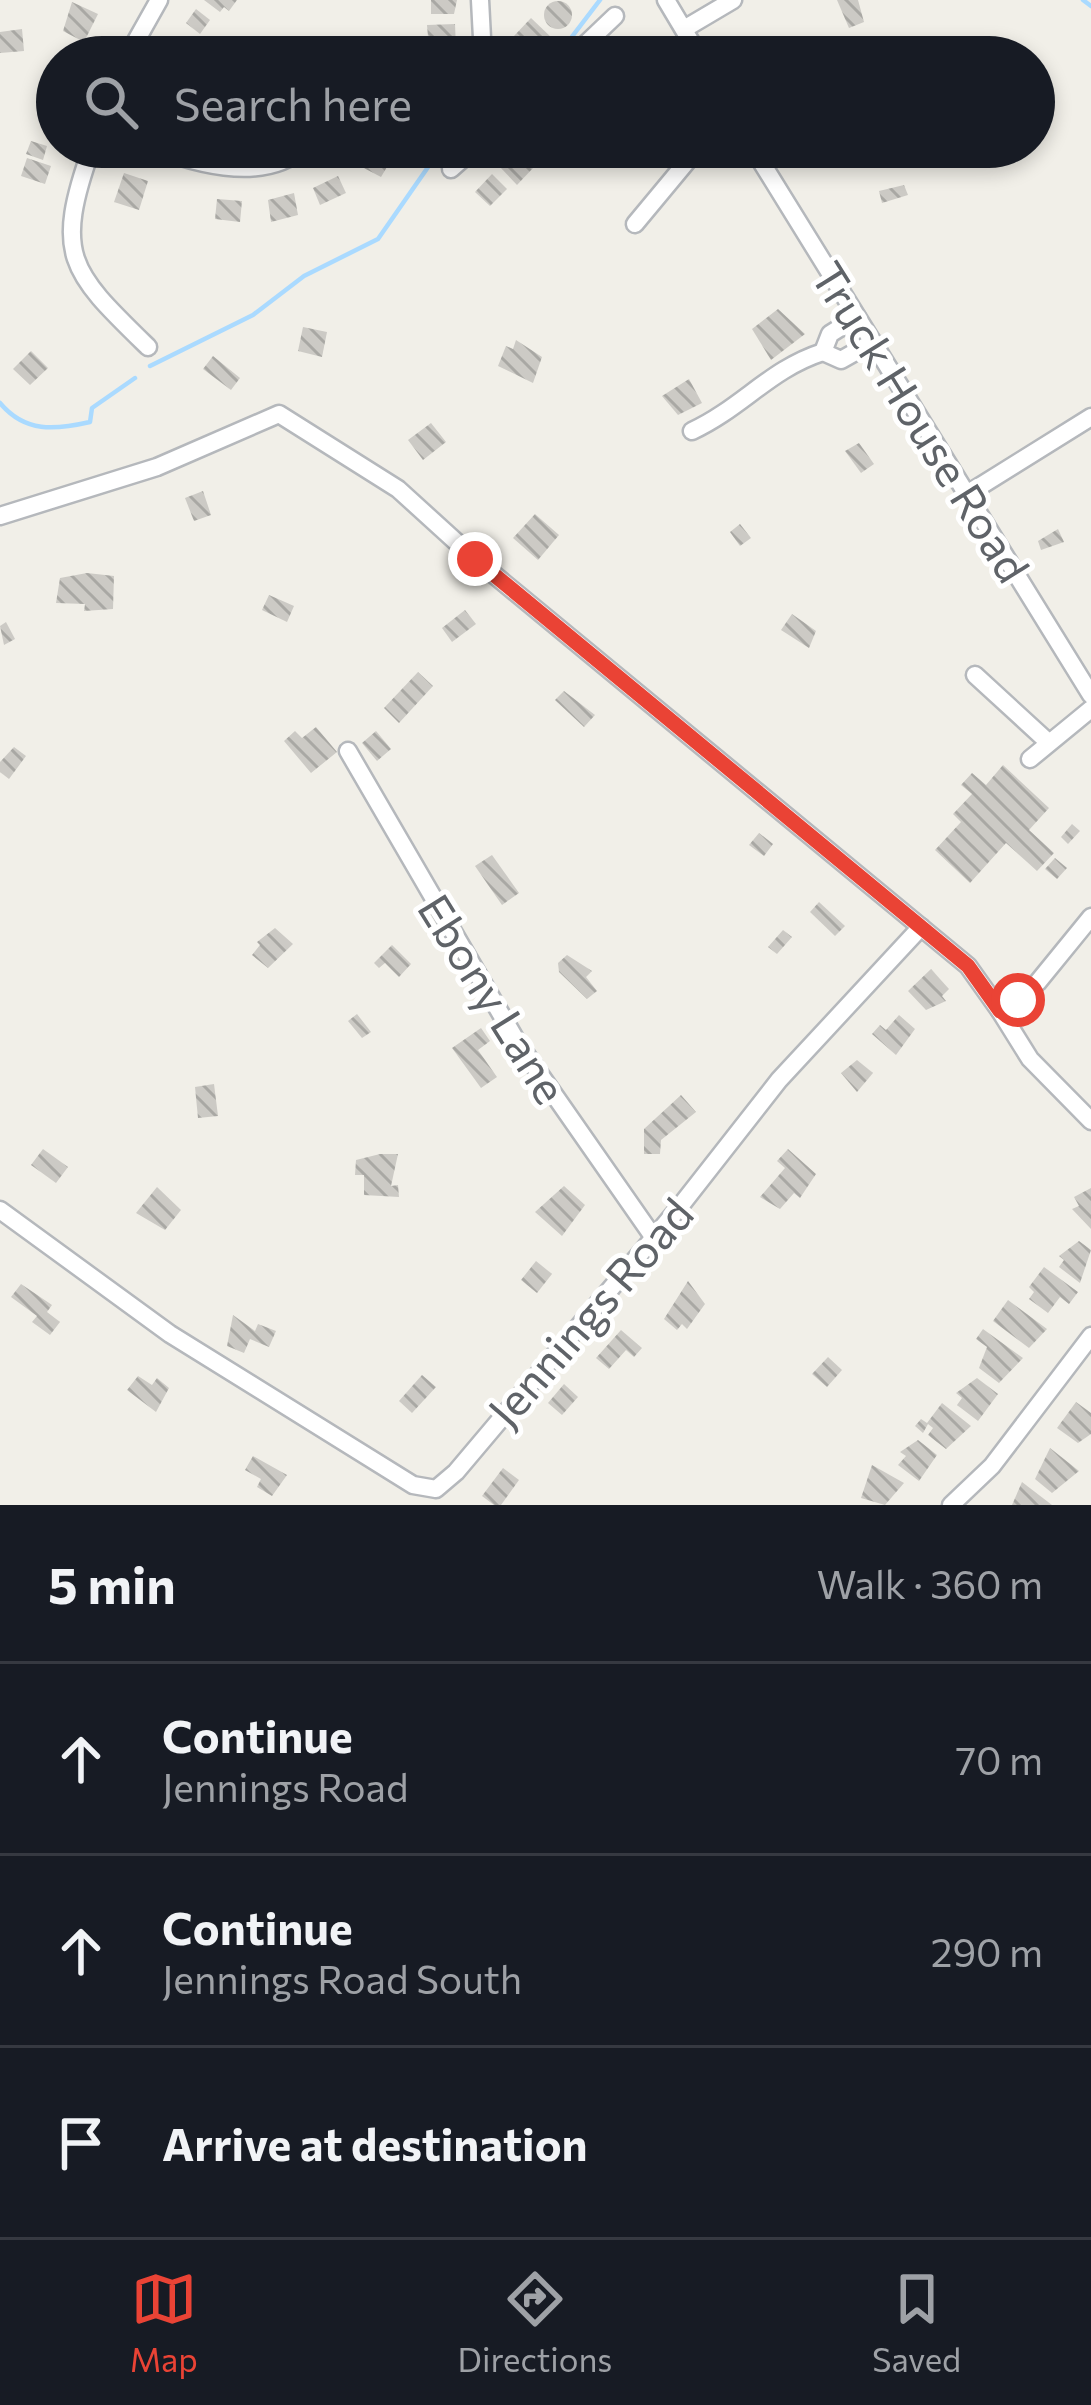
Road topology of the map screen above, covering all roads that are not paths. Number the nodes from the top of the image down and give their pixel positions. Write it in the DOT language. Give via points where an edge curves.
graph roads {
  1 [pos="159,0"];
  2 [pos="480,0"];
  3 [pos="666,0"];
  4 [pos="733,0"];
  5 [pos="615,16"];
  6 [pos="684,29"];
  7 [pos="139,36"];
  8 [pos="482,36"];
  9 [pos="594,36"];
  10 [pos="688,36"];
  11 [pos="84,168"];
  12 [pos="682,168"];
  13 [pos="765,168"];
  14 [pos="635,224"];
  15 [pos="857,317"];
  16 [pos="873,342"];
  17 [pos="148,346"];
  18 [pos="823,352"];
  19 [pos="1091,417"];
  20 [pos="692,431"];
  21 [pos="966,495"];
  22 [pos="0,516"];
  23 [pos="975,676"];
  24 [pos="1091,695"];
  25 [pos="1091,709"];
  26 [pos="1048,742"];
  27 [pos="348,751"];
  28 [pos="1030,759"];
  29 [pos="1091,917"];
  30 [pos="921,927"];
  31 [pos="1000,1011"];
  32 [pos="1091,1121"];
  33 [pos="0,1210"];
  34 [pos="653,1238"];
  35 [pos="1091,1336"];
  36 [pos="951,1505"];
  1 -- 7 [label="street"];
  2 -- 8 [label="street"];
  3 -- 6 [label="street"];
  4 -- 6 [label="street"];
  5 -- 9 [label="street"];
  6 -- 10 [label="street"];
  11 -- 17 [label="street" via="70,244 90,290"];
  12 -- 14 [label="street"];
  13 -- 15 [label="street, Truck House Road"];
  15 -- 16 [label="street, Truck House Road"];
  15 -- 18 [label="street" via="830,334"];
  16 -- 18 [label="street" via="841,360"];
  16 -- 21 [label="street, Truck House Road"];
  18 -- 20 [label="street" via="786,364 731,412"];
  19 -- 21 [label="street"];
  21 -- 24 [label="street, Truck House Road"];
  22 -- 30 [label="street" via="157,466 279,414 296,420 410,498"];
  23 -- 26 [label="street"];
  25 -- 26 [label="street"];
  26 -- 28 [label="street"];
  27 -- 34 [label="street, Ebony Lane" via="516,1040"];
  29 -- 31 [label="street" via="1038,982"];
  30 -- 31 [label="street" via="968,966"];
  30 -- 34 [label="street, Jennings Road" via="778,1080"];
  31 -- 32 [label="street" via="1040,1070"];
  33 -- 34 [label="street, Jennings Road" via="237,1378 426,1491 456,1472"];
  35 -- 36 [label="street" via="992,1466"];
}
